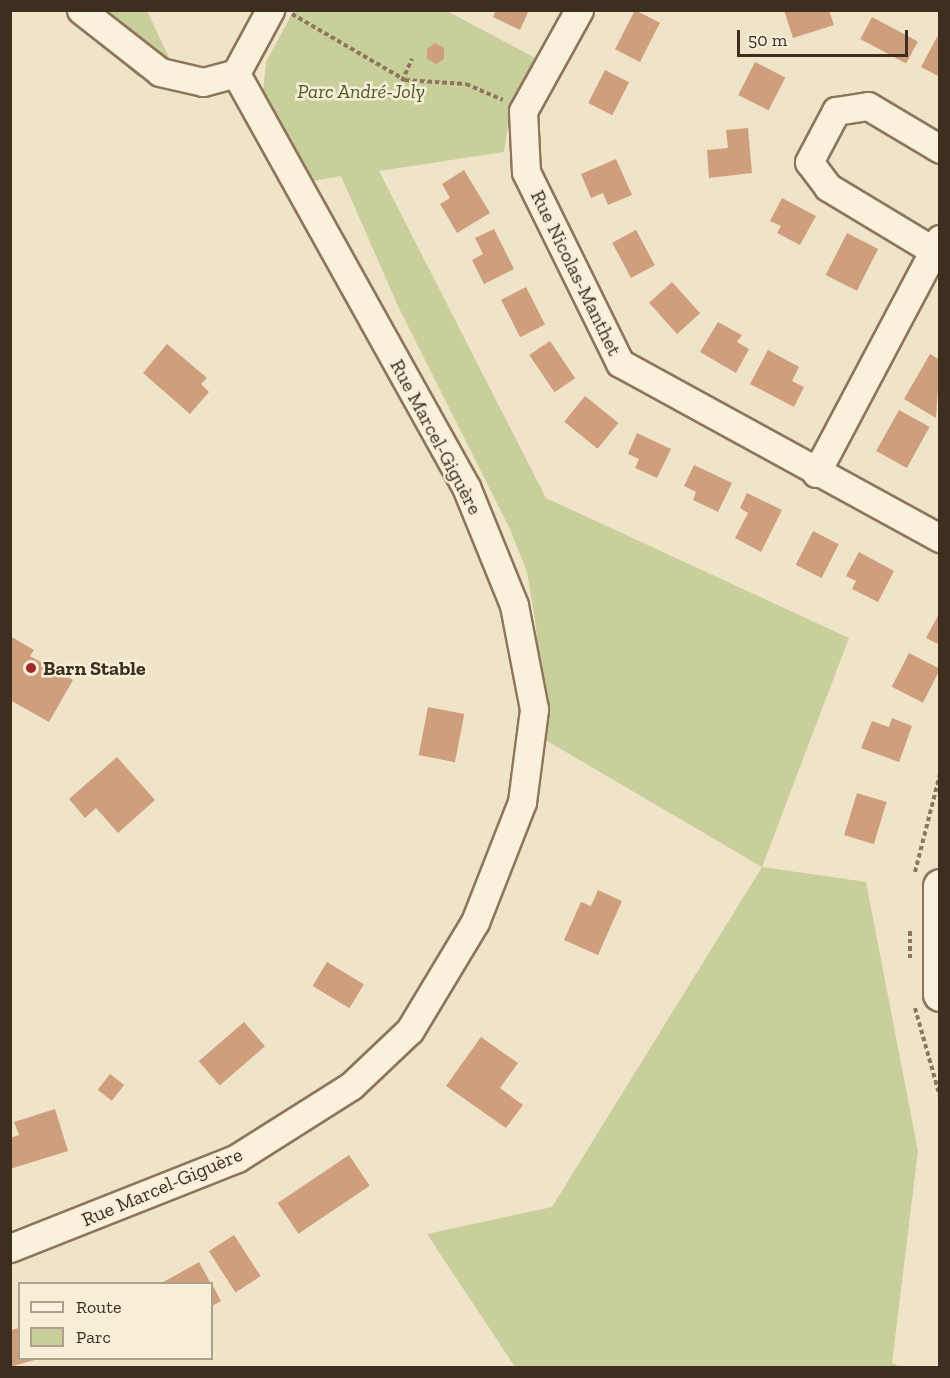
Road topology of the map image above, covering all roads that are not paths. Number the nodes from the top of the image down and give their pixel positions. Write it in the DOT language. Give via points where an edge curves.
graph roads {
  1 [pos="81,10"];
  2 [pos="579,10"];
  3 [pos="281,12"];
  4 [pos="236,73"];
  5 [pos="939,149"];
  6 [pos="937,245"];
  7 [pos="816,473"];
  8 [pos="939,538"];
  9 [pos="939,886"];
  10 [pos="939,994"];
  11 [pos="10,1248"];
  1 -- 4 [label="street" via="160,72 203,82"];
  2 -- 7 [label="street, Rue Nicolas-Manthet" via="523,111 526,172 620,363"];
  3 -- 4 [label="street"];
  4 -- 11 [label="street, Rue Marcel-Giguère" via="466,487 514,605 534,709 522,802 463,942 410,1030 351,1086 237,1158"];
  5 -- 6 [label="street" via="868,106 836,111 809,162 828,187"];
  6 -- 7 [label="street"];
  7 -- 8 [label="street, Rue Nicolas-Manthet"];
  9 -- 10 [label="street"];
}
